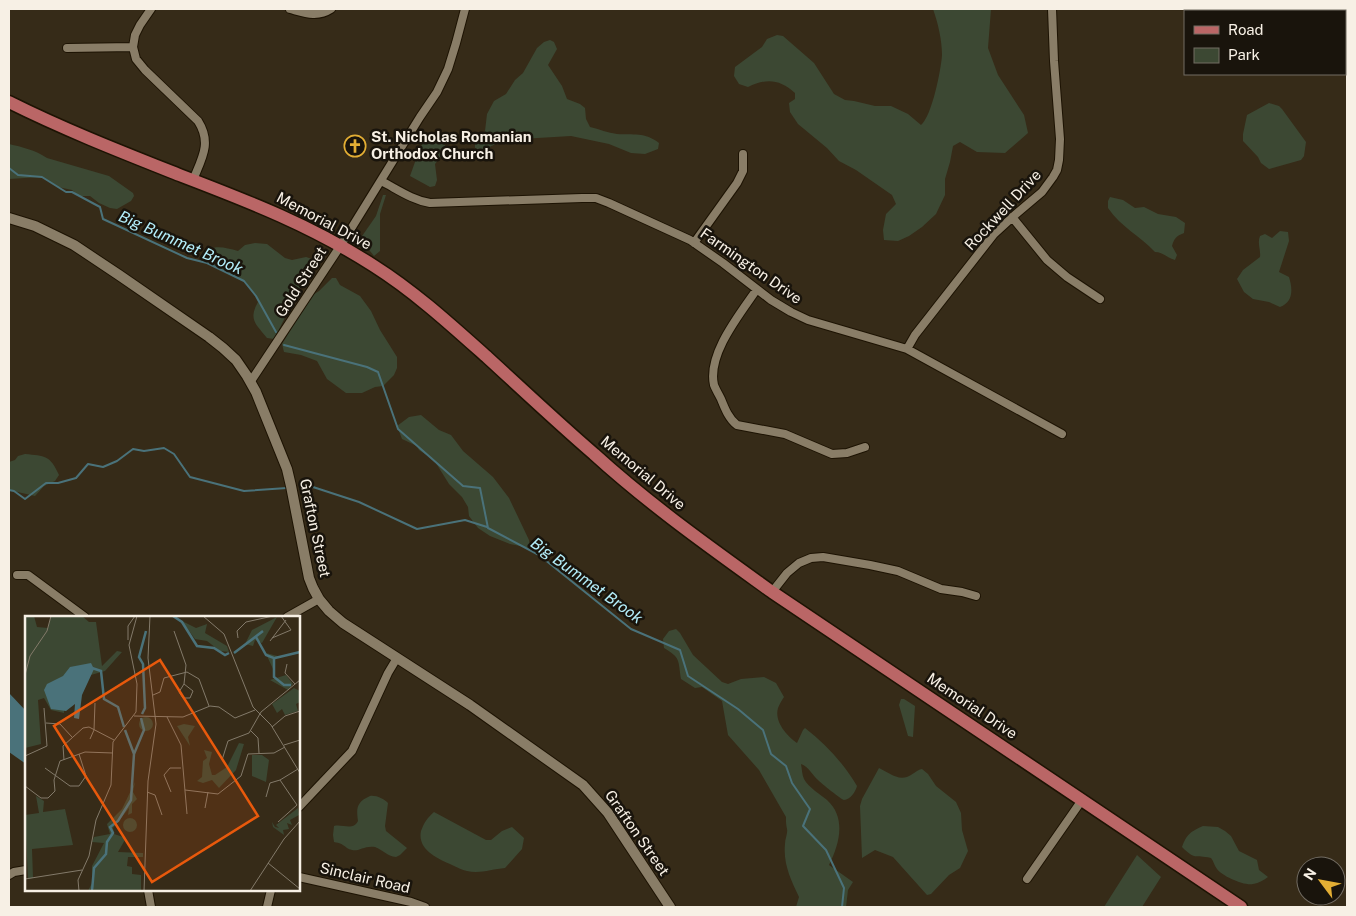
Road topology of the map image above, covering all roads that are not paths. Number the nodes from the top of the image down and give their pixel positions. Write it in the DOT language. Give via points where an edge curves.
graph roads {
  1 [pos="151,9"];
  2 [pos="290,9"];
  3 [pos="331,9"];
  4 [pos="464,9"];
  5 [pos="1052,9"];
  6 [pos="133,47"];
  7 [pos="67,48"];
  8 [pos="9,102"];
  9 [pos="743,154"];
  10 [pos="193,180"];
  11 [pos="381,181"];
  12 [pos="1012,217"];
  13 [pos="9,218"];
  14 [pos="694,242"];
  15 [pos="341,245"];
  16 [pos="757,289"];
  17 [pos="1100,300"];
  18 [pos="907,349"];
  19 [pos="251,382"];
  20 [pos="1062,434"];
  21 [pos="865,447"];
  22 [pos="16,575"];
  23 [pos="772,592"];
  24 [pos="976,596"];
  25 [pos="319,599"];
  26 [pos="84,616"];
  27 [pos="289,616"];
  28 [pos="397,658"];
  29 [pos="1082,800"];
  30 [pos="300,806"];
  31 [pos="25,870"];
  32 [pos="9,875"];
  33 [pos="300,877"];
  34 [pos="1027,879"];
  35 [pos="148,891"];
  36 [pos="271,891"];
  37 [pos="151,907"];
  38 [pos="267,907"];
  39 [pos="425,907"];
  40 [pos="670,907"];
  41 [pos="1241,907"];
  1 -- 6 [label="street" via="137,30"];
  2 -- 3 [label="street" via="311,15"];
  4 -- 11 [label="street, Gold Street" via="443,81"];
  5 -- 12 [label="street, Rockwell Drive" via="1060,139 1058,166 1042,192"];
  6 -- 7 [label="street"];
  6 -- 10 [label="street" via="140,65 202,127 205,146"];
  8 -- 10 [label="main road, Memorial Drive" via="82,136"];
  9 -- 14 [label="street" via="743,171 737,183"];
  10 -- 15 [label="main road, Memorial Drive" via="284,217"];
  11 -- 14 [label="street, Farmington Drive" via="420,202 430,203 596,198"];
  11 -- 15 [label="street, Gold Street"];
  12 -- 17 [label="street" via="1046,260"];
  12 -- 18 [label="street, Rockwell Drive" via="989,241"];
  13 -- 19 [label="street, Grafton Street" via="59,237 119,274 223,348"];
  14 -- 16 [label="street, Farmington Drive"];
  15 -- 19 [label="street, Gold Street"];
  15 -- 23 [label="main road, Memorial Drive" via="419,299 637,492"];
  16 -- 18 [label="street, Farmington Drive" via="780,307 799,316"];
  16 -- 21 [label="street" via="714,362 714,386 731,421 785,434 832,454"];
  18 -- 20 [label="street, Farmington Drive"];
  19 -- 25 [label="street, Grafton Street" via="292,486 309,578"];
  22 -- 26 [label="street" via="28,576"];
  23 -- 24 [label="street" via="799,562 823,557 898,571 941,589"];
  23 -- 29 [label="main road, Memorial Drive"];
  25 -- 27 [label="street"];
  25 -- 28 [label="street, Grafton Street" via="343,623"];
  28 -- 30 [label="street" via="352,751"];
  28 -- 40 [label="street, Grafton Street" via="583,785 608,813"];
  29 -- 34 [label="street"];
  29 -- 41 [label="main road, Memorial Drive"];
  31 -- 32 [label="street"];
  33 -- 39 [label="street, Sinclair Road"];
  35 -- 37 [label="street"];
  36 -- 38 [label="street"];
}
